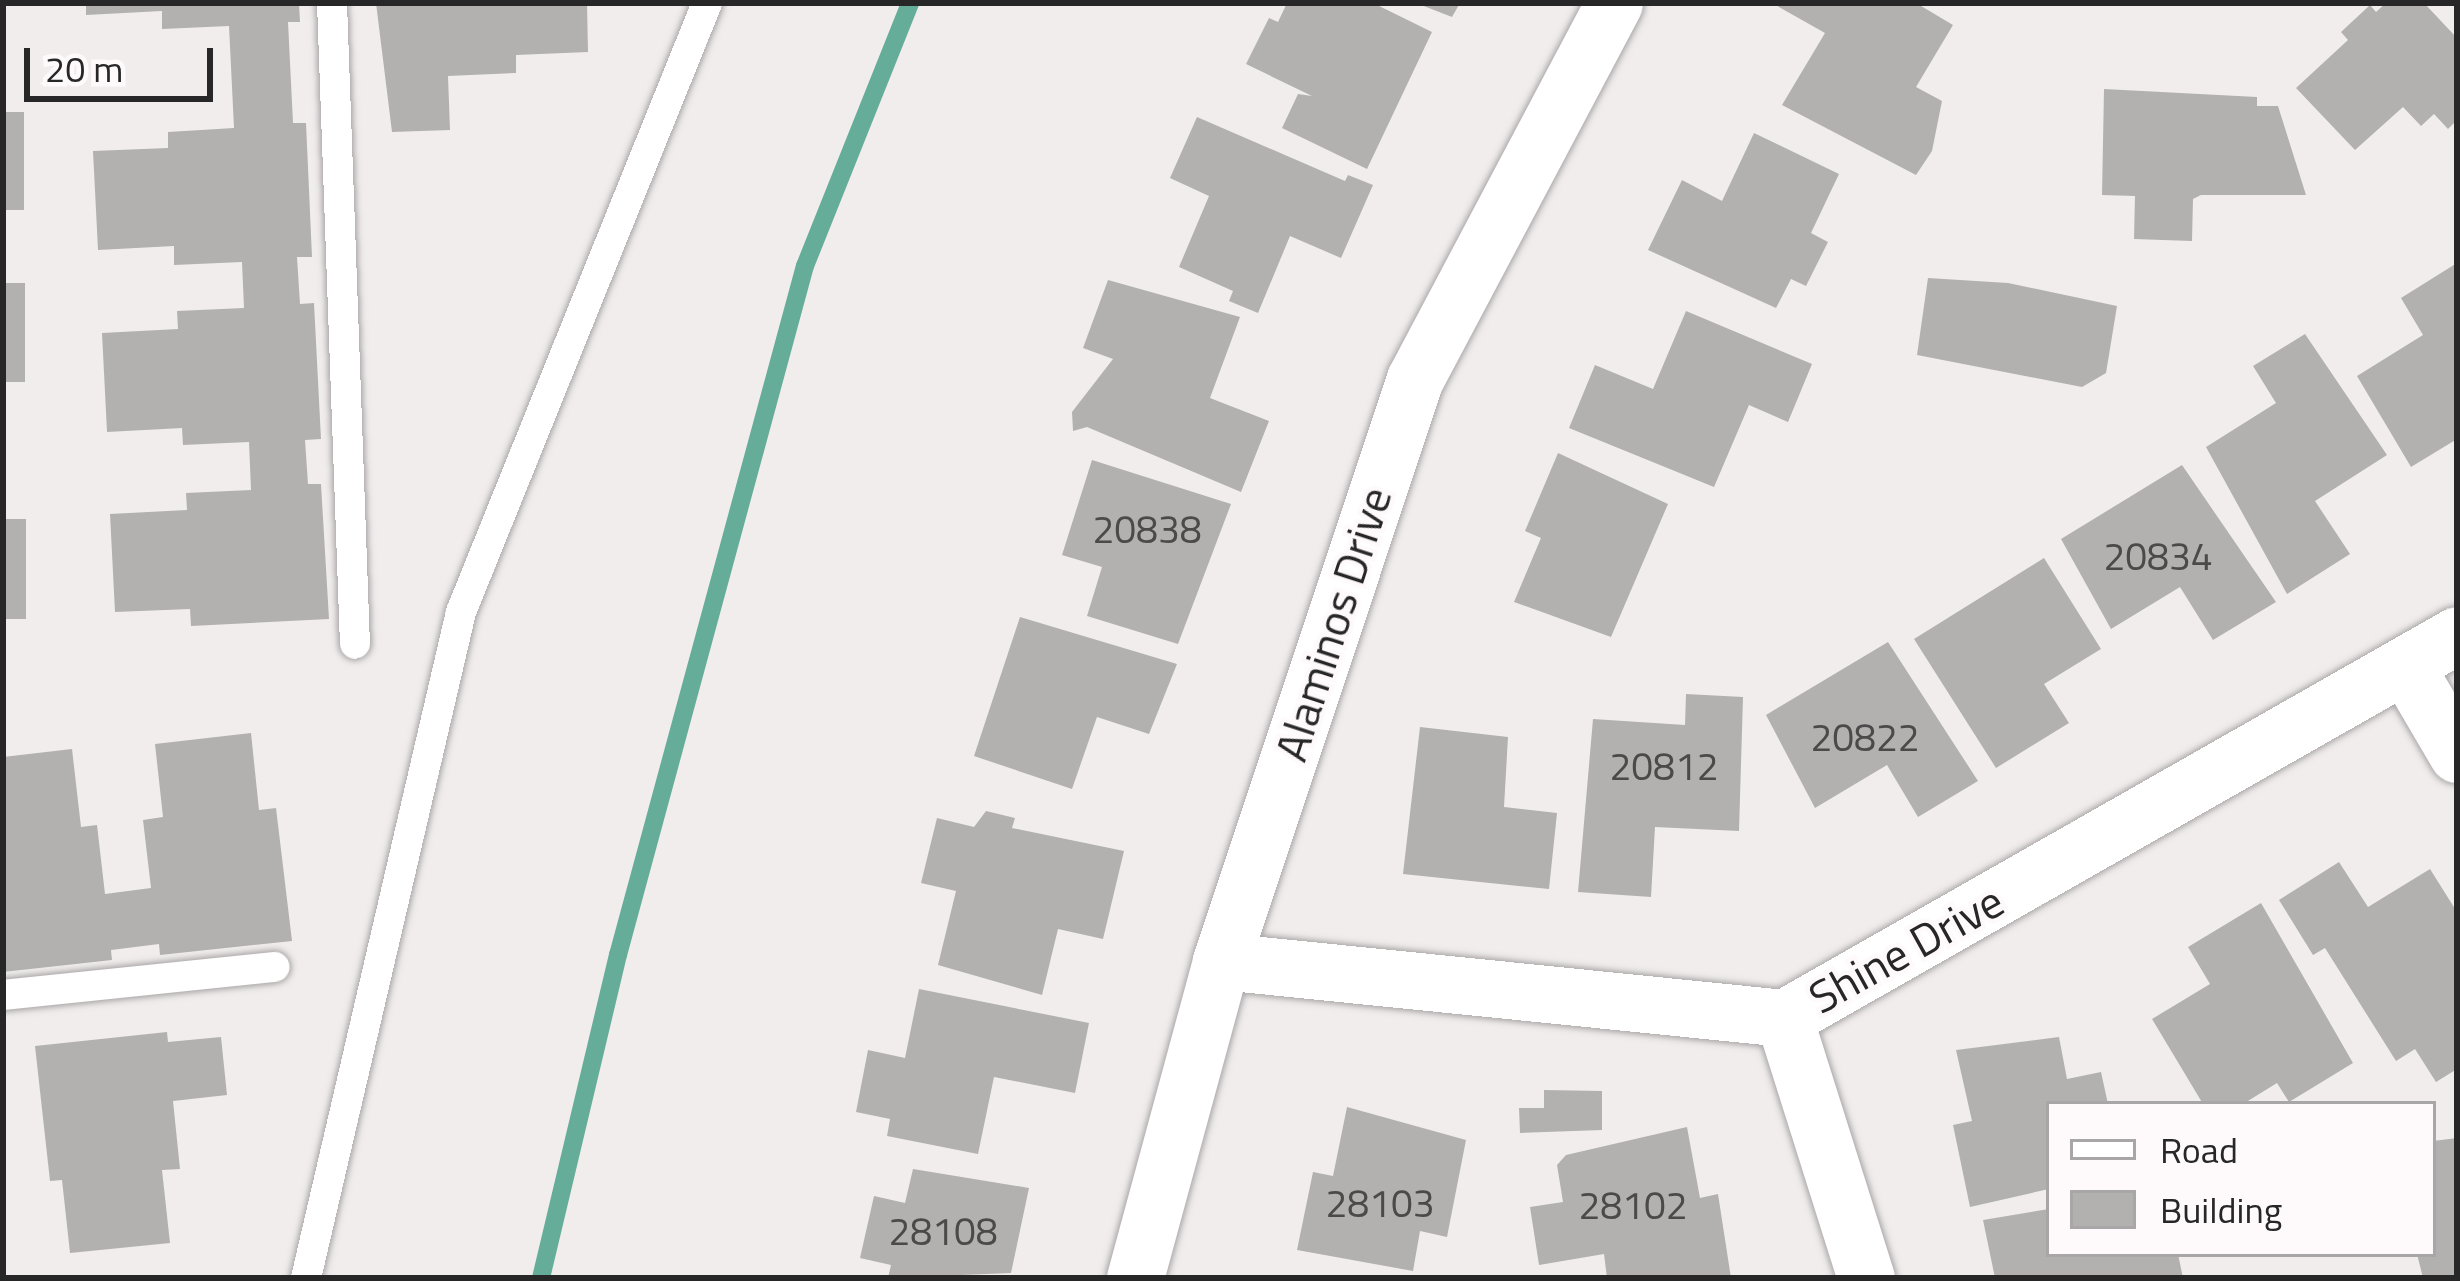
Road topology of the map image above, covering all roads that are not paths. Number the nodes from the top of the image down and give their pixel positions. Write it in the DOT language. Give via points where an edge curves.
graph roads {
  1 [pos="332,3"];
  2 [pos="707,3"];
  3 [pos="1614,3"];
  4 [pos="2457,635"];
  5 [pos="355,644"];
  6 [pos="2407,667"];
  7 [pos="2457,754"];
  8 [pos="1221,961"];
  9 [pos="275,967"];
  10 [pos="3,995"];
  11 [pos="1784,1018"];
  12 [pos="306,1278"];
  13 [pos="1135,1278"];
  14 [pos="1866,1278"];
  1 -- 5 [label="lane"];
  2 -- 12 [label="lane" via="461,612"];
  3 -- 8 [label="street, Alaminos Drive" via="1414,380"];
  4 -- 6 [label="street, Shine Drive"];
  6 -- 7 [label="street"];
  6 -- 11 [label="street, Shine Drive"];
  8 -- 11 [label="street, Shine Drive"];
  8 -- 13 [label="street, Alaminos Drive"];
  9 -- 10 [label="lane"];
  11 -- 14 [label="street"];
}
